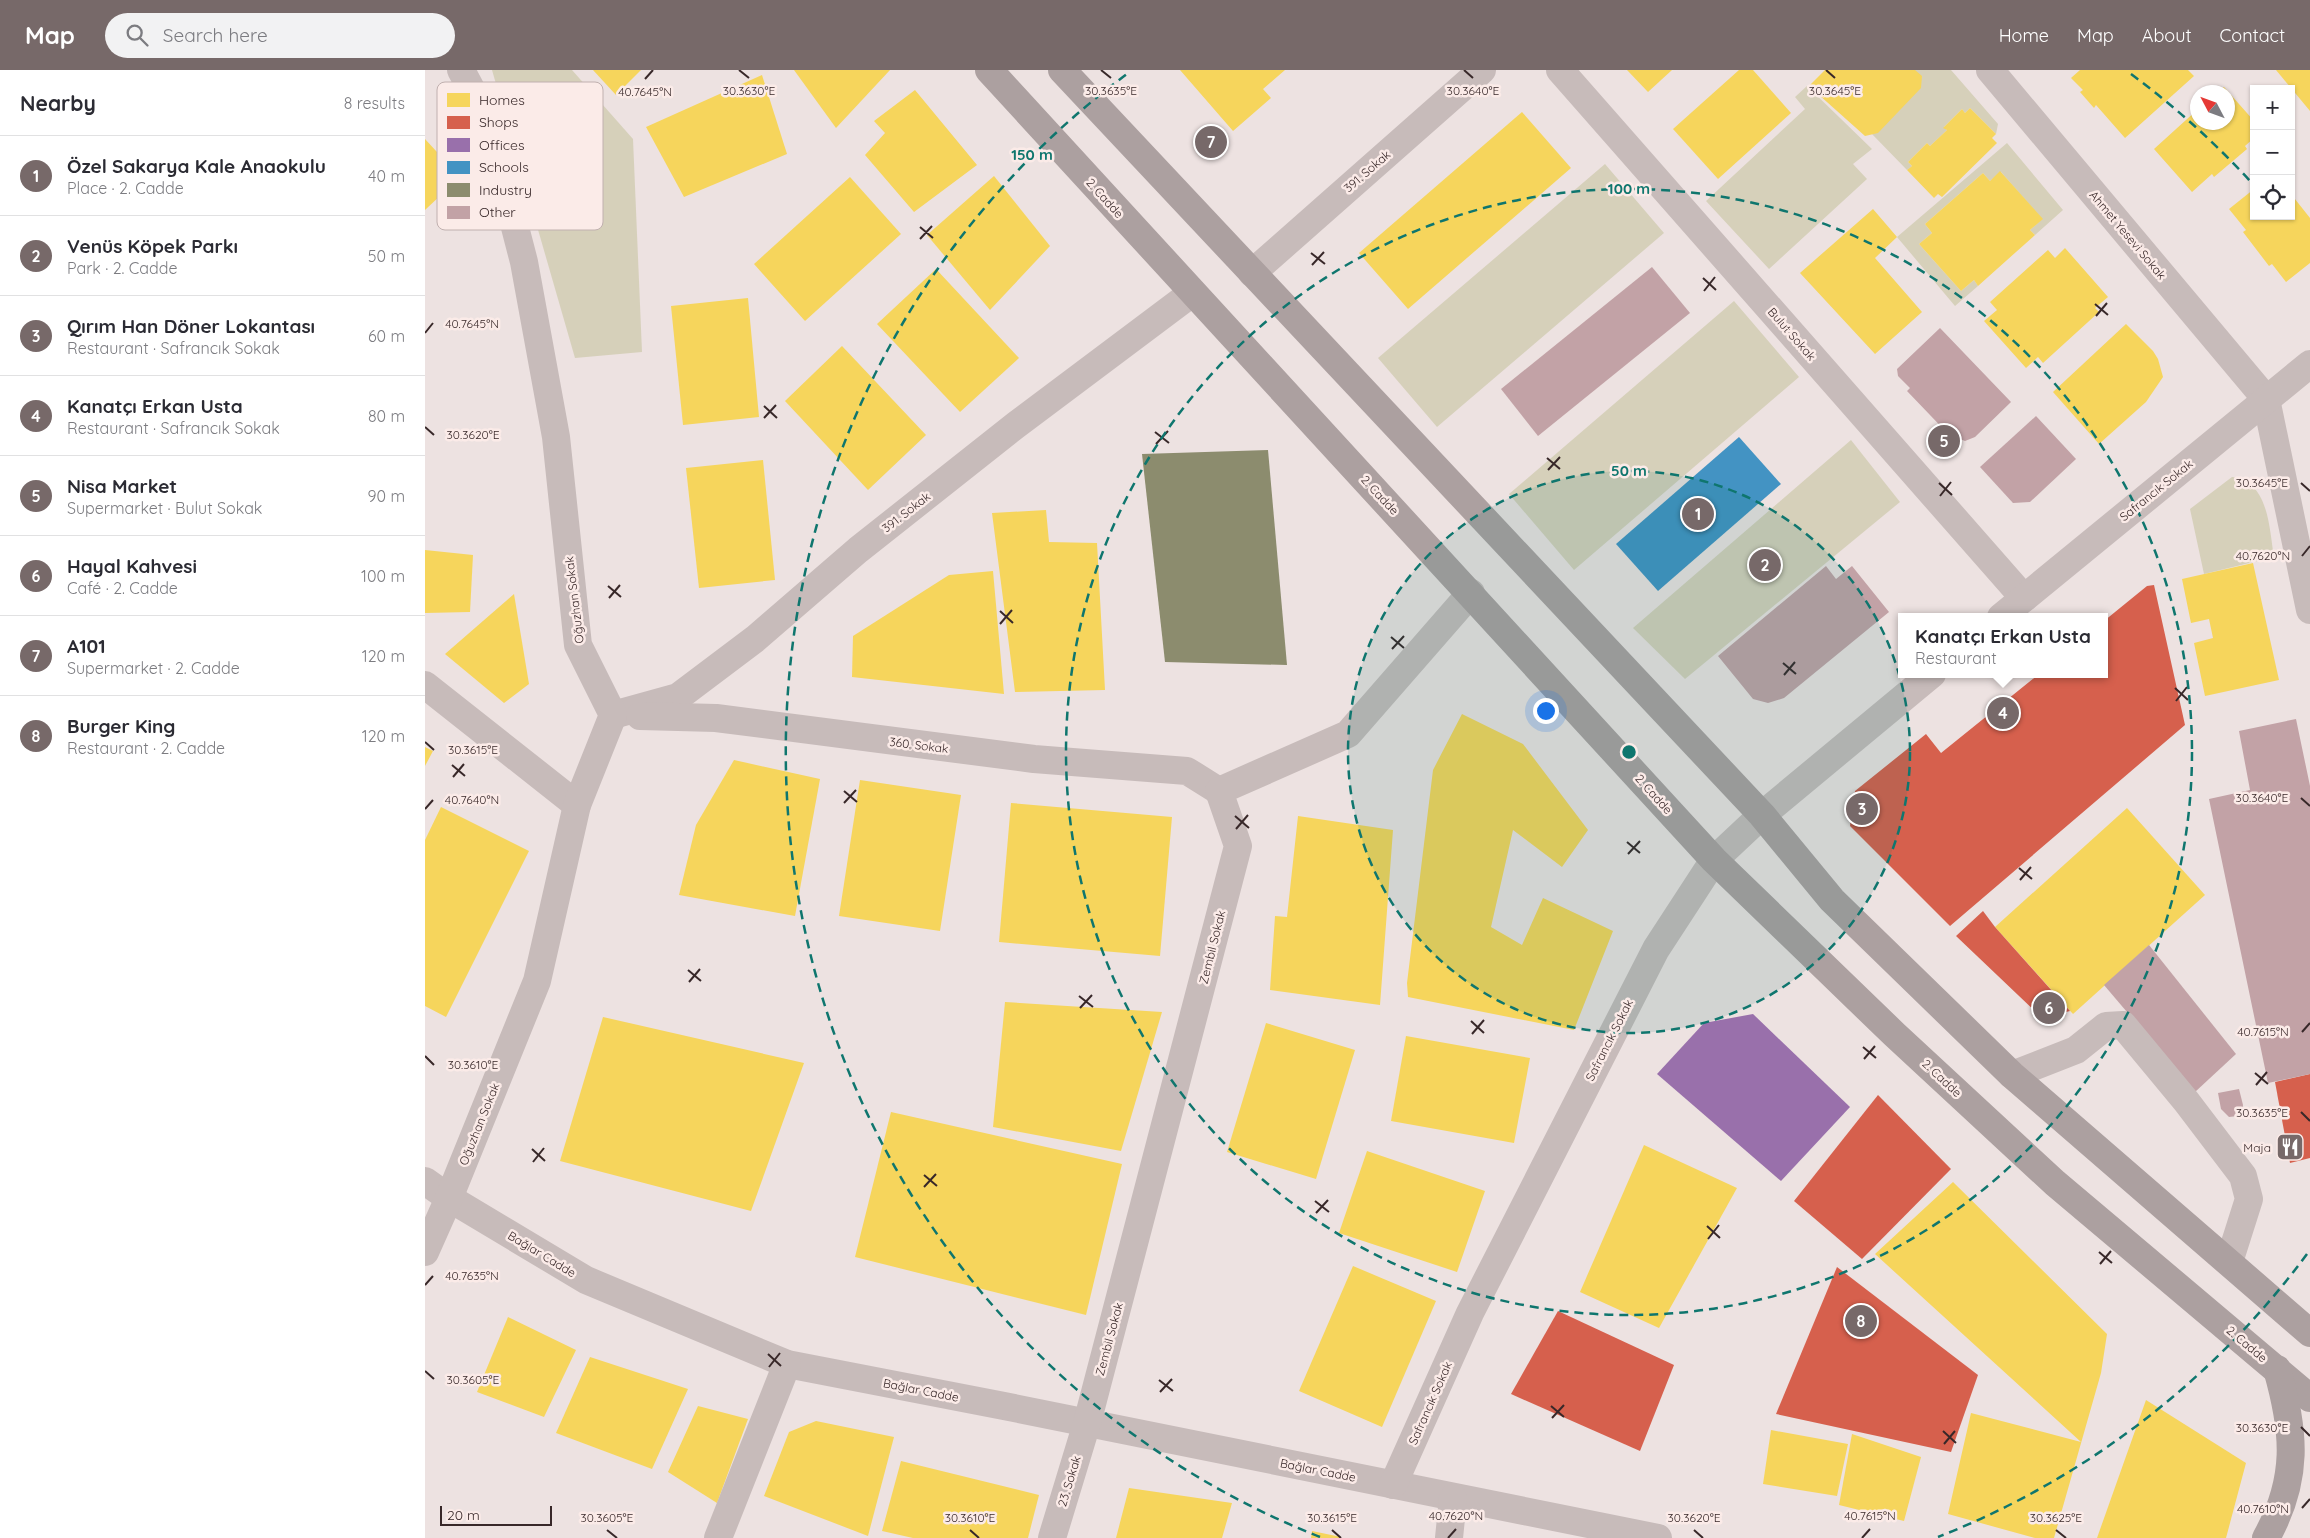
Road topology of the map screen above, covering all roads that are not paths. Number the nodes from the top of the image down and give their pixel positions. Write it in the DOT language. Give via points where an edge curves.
graph roads {
  1 [pos="461,70"];
  2 [pos="989,70"];
  3 [pos="1062,70"];
  4 [pos="1482,70"];
  5 [pos="1560,70"];
  6 [pos="1990,70"];
  7 [pos="467,82"];
  8 [pos="516,230"];
  9 [pos="1253,272"];
  10 [pos="1192,293"];
  11 [pos="2310,364"];
  12 [pos="2266,399"];
  13 [pos="1471,593"];
  14 [pos="2024,598"];
  15 [pos="2310,610"];
  16 [pos="2006,613"];
  17 [pos="1927,678"];
  18 [pos="425,685"];
  19 [pos="613,715"];
  20 [pos="1219,791"];
  21 [pos="577,805"];
  22 [pos="1762,815"];
  23 [pos="1714,860"];
  24 [pos="2011,1075"];
  25 [pos="425,1181"];
  26 [pos="449,1198"];
  27 [pos="425,1252"];
  28 [pos="2229,1262"];
  29 [pos="2310,1332"];
  30 [pos="787,1364"];
  31 [pos="2277,1370"];
  32 [pos="2310,1398"];
  33 [pos="1087,1423"];
  34 [pos="1393,1485"];
  35 [pos="1453,1498"];
  36 [pos="718,1538"];
  37 [pos="1052,1538"];
  38 [pos="1449,1538"];
  39 [pos="1658,1538"];
  40 [pos="2266,1538"];
  1 -- 7 [label="street, Oğuzhan Sokak"];
  2 -- 10 [label="main road, 2. Cadde"];
  3 -- 9 [label="main road"];
  4 -- 9 [label="street, 391. Sokak"];
  5 -- 14 [label="street, Bulut Sokak"];
  6 -- 12 [label="street, Ahmet Yesevi Sokak"];
  8 -- 19 [label="street, Oğuzhan Sokak" via="556,437 578,645"];
  9 -- 22 [label="main road"];
  10 -- 13 [label="main road, 2. Cadde"];
  10 -- 19 [label="street, 391. Sokak" via="1016,425 858,550 755,639 678,697"];
  11 -- 12 [label="street, Safrancık Sokak"];
  12 -- 14 [label="street, Safrancık Sokak"];
  12 -- 15 [label="street"];
  13 -- 20 [label="street" via="1349,734"];
  13 -- 23 [label="main road, 2. Cadde"];
  14 -- 16 [label="street, Safrancık Sokak"];
  17 -- 22 [label="street, Safrancık Sokak"];
  18 -- 21 [label="street"];
  19 -- 20 [label="street, 360. Sokak" via="716,718 1034,759 1187,771"];
  19 -- 21 [label="street, Oğuzhan Sokak"];
  20 -- 33 [label="street, Zembil Sokak" via="1238,846"];
  21 -- 26 [label="street, Oğuzhan Sokak" via="537,981"];
  22 -- 23 [label="street, Safrancık Sokak"];
  22 -- 24 [label="main road" via="1833,900"];
  23 -- 31 [label="main road, 2. Cadde" via="1894,1034 2055,1183"];
  23 -- 34 [label="street, Safrancık Sokak" via="1656,949 1471,1313"];
  24 -- 28 [label="main road"];
  24 -- 28 [label="street" via="2076,1050 2106,1026 2123,1025 2243,1176 2249,1198"];
  25 -- 26 [label="street, Bağlar Cadde"];
  26 -- 27 [label="street, Oğuzhan Sokak"];
  26 -- 30 [label="street, Bağlar Cadde" via="586,1280"];
  28 -- 29 [label="main road"];
  30 -- 33 [label="street, Bağlar Cadde"];
  30 -- 36 [label="street"];
  31 -- 32 [label="main road, 2. Cadde"];
  31 -- 40 [label="main road" via="2287,1405 2293,1454 2287,1484"];
  33 -- 34 [label="street, Bağlar Cadde"];
  33 -- 37 [label="street, 23. Sokak"];
  34 -- 35 [label="street, Bağlar Cadde"];
  35 -- 38 [label="street"];
  35 -- 39 [label="street, Bağlar Cadde"];
}
